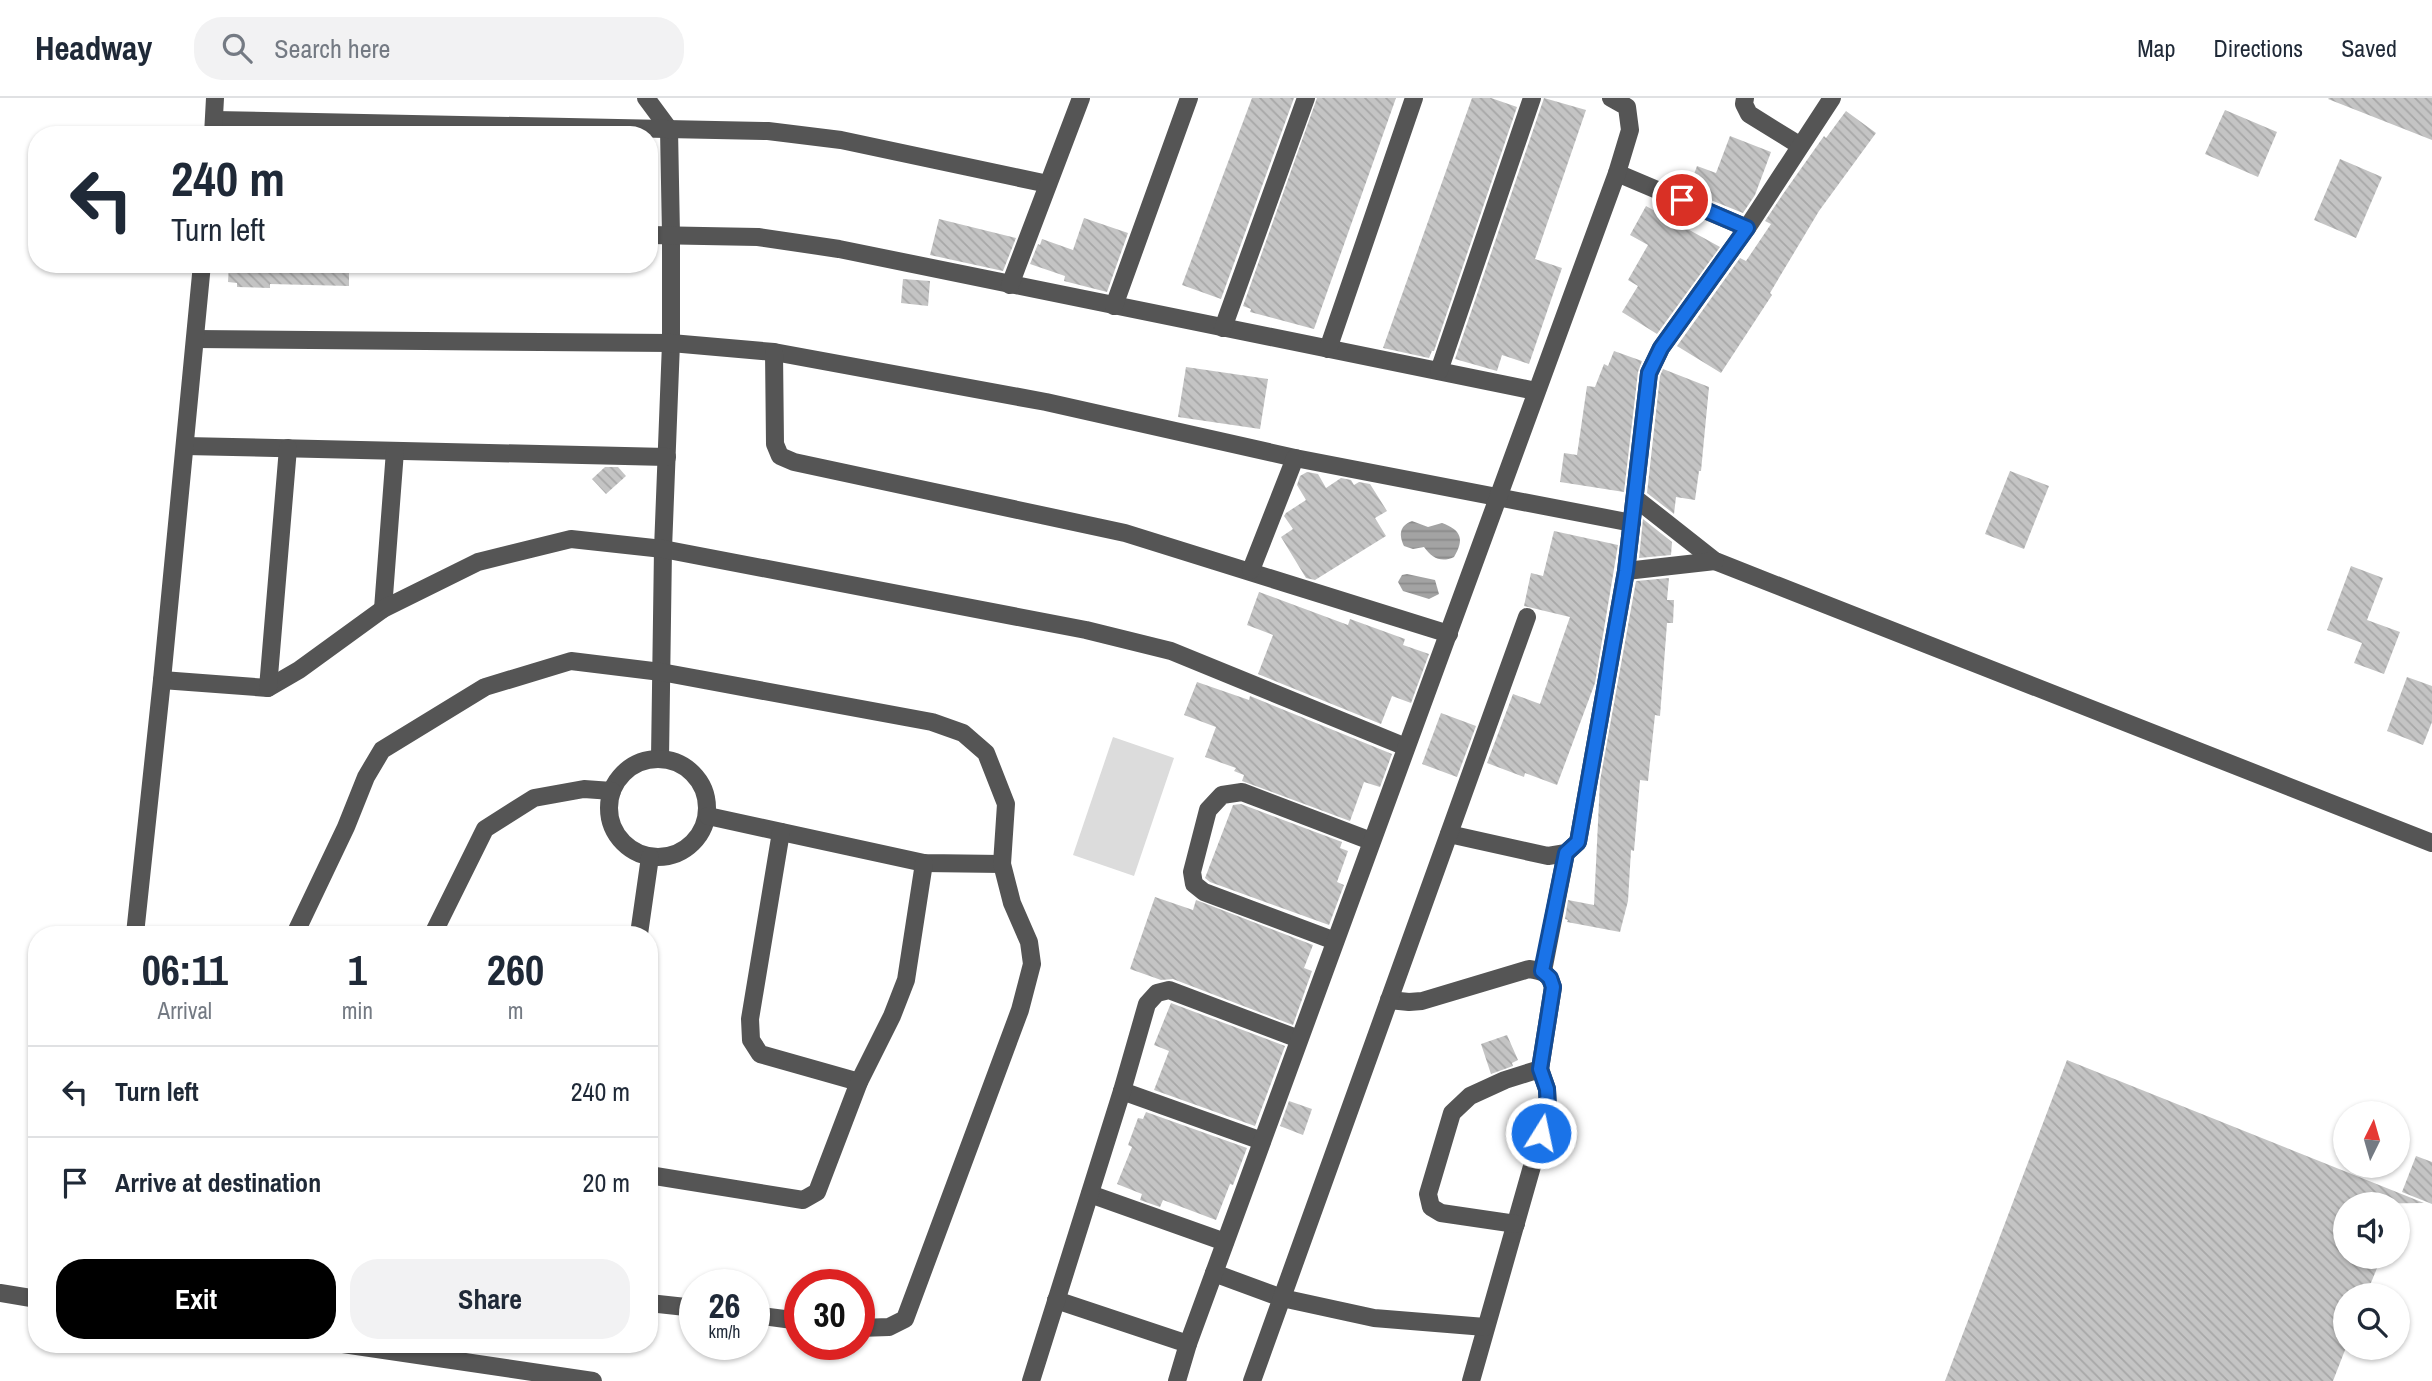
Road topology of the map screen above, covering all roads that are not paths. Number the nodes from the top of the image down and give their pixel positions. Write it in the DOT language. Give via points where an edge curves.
graph roads {
  1 [pos="215,98"];
  2 [pos="646,98"];
  3 [pos="1081,98"];
  4 [pos="1189,98"];
  5 [pos="1306,98"];
  6 [pos="1414,98"];
  7 [pos="1532,98"];
  8 [pos="1611,98"];
  9 [pos="1745,98"];
  10 [pos="1832,98"];
  11 [pos="214,126"];
  12 [pos="658,129"];
  13 [pos="668,129"];
  14 [pos="1800,145"];
  15 [pos="1617,173"];
  16 [pos="1048,184"];
  17 [pos="1747,228"];
  18 [pos="658,235"];
  19 [pos="671,235"];
  20 [pos="201,273"];
  21 [pos="1010,285"];
  22 [pos="1114,306"];
  23 [pos="1223,328"];
  24 [pos="195,339"];
  25 [pos="671,343"];
  26 [pos="1328,349"];
  27 [pos="774,352"];
  28 [pos="1438,371"];
  29 [pos="1536,391"];
  30 [pos="185,446"];
  31 [pos="288,448"];
  32 [pos="396,451"];
  33 [pos="667,457"];
  34 [pos="1295,458"];
  35 [pos="1497,496"];
  36 [pos="1635,498"];
  37 [pos="1632,523"];
  38 [pos="663,549"];
  39 [pos="1715,561"];
  40 [pos="1251,570"];
  41 [pos="1626,571"];
  42 [pos="383,609"];
  43 [pos="1527,617"];
  44 [pos="1449,634"];
  45 [pos="661,673"];
  46 [pos="162,680"];
  47 [pos="268,688"];
  48 [pos="1406,747"];
  49 [pos="660,758"];
  50 [pos="612,791"];
  51 [pos="708,816"];
  52 [pos="781,832"];
  53 [pos="1449,834"];
  54 [pos="1371,841"];
  55 [pos="2432,843"];
  56 [pos="1566,853"];
  57 [pos="650,857"];
  58 [pos="924,863"];
  59 [pos="1002,864"];
  60 [pos="136,926"];
  61 [pos="299,926"];
  62 [pos="437,926"];
  63 [pos="640,926"];
  64 [pos="1335,941"];
  65 [pos="1542,971"];
  66 [pos="1389,1000"];
  67 [pos="1299,1039"];
  68 [pos="1540,1069"];
  69 [pos="859,1082"];
  70 [pos="1122,1091"];
  71 [pos="1262,1141"];
  72 [pos="658,1176"];
  73 [pos="1090,1194"];
  74 [pos="1516,1224"];
  75 [pos="1225,1241"];
  76 [pos="1214,1273"];
  77 [pos="0,1293"];
  78 [pos="28,1297"];
  79 [pos="1282,1298"];
  80 [pos="1056,1300"];
  81 [pos="658,1304"];
  82 [pos="679,1306"];
  83 [pos="875,1327"];
  84 [pos="1485,1327"];
  85 [pos="1188,1344"];
  86 [pos="405,1353"];
  87 [pos="593,1381"];
  88 [pos="1031,1381"];
  89 [pos="1177,1381"];
  90 [pos="1252,1381"];
  91 [pos="1471,1381"];
  1 -- 11 [label="street"];
  2 -- 13 [label="street"];
  3 -- 16 [label="street"];
  4 -- 22 [label="street"];
  5 -- 23 [label="street"];
  6 -- 26 [label="street"];
  7 -- 28 [label="street"];
  8 -- 15 [label="street" via="1627,107 1630,130"];
  9 -- 14 [label="street" via="1749,114"];
  10 -- 14 [label="street"];
  12 -- 13 [label="street"];
  13 -- 16 [label="street" via="768,131 841,141"];
  13 -- 19 [label="street"];
  14 -- 17 [label="street"];
  15 -- 17 [label="street"];
  15 -- 29 [label="street"];
  16 -- 21 [label="street"];
  17 -- 36 [label="street" via="1661,348 1649,373"];
  18 -- 19 [label="street"];
  19 -- 21 [label="street" via="758,237"];
  19 -- 25 [label="street"];
  20 -- 24 [label="street"];
  21 -- 22 [label="street"];
  22 -- 23 [label="street"];
  23 -- 26 [label="street"];
  24 -- 25 [label="street"];
  24 -- 30 [label="street"];
  25 -- 27 [label="street"];
  25 -- 33 [label="street"];
  26 -- 28 [label="street"];
  27 -- 34 [label="street" via="1046,402"];
  27 -- 40 [label="street" via="779,456 1125,533"];
  28 -- 29 [label="street"];
  29 -- 35 [label="street"];
  30 -- 31 [label="street"];
  30 -- 46 [label="street"];
  31 -- 32 [label="street"];
  31 -- 47 [label="street"];
  32 -- 33 [label="street"];
  32 -- 42 [label="street"];
  33 -- 38 [label="street"];
  34 -- 35 [label="street"];
  34 -- 40 [label="street"];
  35 -- 37 [label="street"];
  35 -- 44 [label="street"];
  36 -- 37 [label="street"];
  36 -- 39 [label="street"];
  37 -- 41 [label="street"];
  38 -- 42 [label="street" via="571,539 478,562"];
  38 -- 45 [label="street"];
  38 -- 48 [label="street" via="1086,630 1171,651"];
  39 -- 41 [label="street"];
  39 -- 55 [label="street"];
  40 -- 44 [label="street"];
  41 -- 56 [label="street" via="1578,842"];
  42 -- 47 [label="street"];
  43 -- 53 [label="street"];
  44 -- 48 [label="street"];
  45 -- 49 [label="street"];
  45 -- 59 [label="street" via="932,722 962,733 986,753 1006,804"];
  45 -- 61 [label="street" via="571,661 485,687 382,750"];
  46 -- 47 [label="street"];
  46 -- 60 [label="street"];
  48 -- 54 [label="street"];
  49 -- 50 [label="street" via="631,766"];
  49 -- 51 [label="street" via="687,767 705,788"];
  50 -- 57 [label="street" via="608,812 615,833 630,849"];
  50 -- 62 [label="street" via="584,789 534,798 485,829"];
  51 -- 52 [label="street"];
  51 -- 57 [label="street" via="697,840 676,854"];
  52 -- 58 [label="street"];
  52 -- 69 [label="street" via="750,1019 751,1040 760,1054"];
  53 -- 56 [label="street" via="1548,856"];
  53 -- 66 [label="street"];
  54 -- 64 [label="street"];
  54 -- 64 [label="street" via="1242,792 1222,795 1208,810 1192,872 1194,884 1204,892"];
  56 -- 65 [label="street"];
  57 -- 63 [label="street"];
  58 -- 59 [label="street"];
  58 -- 69 [label="street" via="906,980"];
  59 -- 83 [label="street" via="1032,964 1020,1010 905,1318 889,1327"];
  64 -- 67 [label="street"];
  65 -- 66 [label="street" via="1529,969 1422,1001"];
  65 -- 68 [label="street" via="1553,987"];
  66 -- 79 [label="street"];
  67 -- 70 [label="street" via="1169,990 1157,993 1147,1004"];
  67 -- 71 [label="street"];
  68 -- 74 [label="street" via="1548,1110"];
  68 -- 74 [label="street" via="1470,1096 1452,1113 1428,1194 1431,1207 1441,1213"];
  69 -- 72 [label="street" via="817,1192 803,1200"];
  70 -- 71 [label="street"];
  70 -- 73 [label="street"];
  71 -- 75 [label="street"];
  73 -- 75 [label="street"];
  73 -- 80 [label="street"];
  74 -- 84 [label="street"];
  75 -- 76 [label="street"];
  76 -- 79 [label="street"];
  76 -- 85 [label="street"];
  77 -- 78 [label="street"];
  79 -- 84 [label="street" via="1374,1318"];
  79 -- 90 [label="street"];
  80 -- 85 [label="street"];
  80 -- 88 [label="street"];
  81 -- 82 [label="street"];
  84 -- 91 [label="street"];
  85 -- 89 [label="street"];
  86 -- 87 [label="street"];
}
